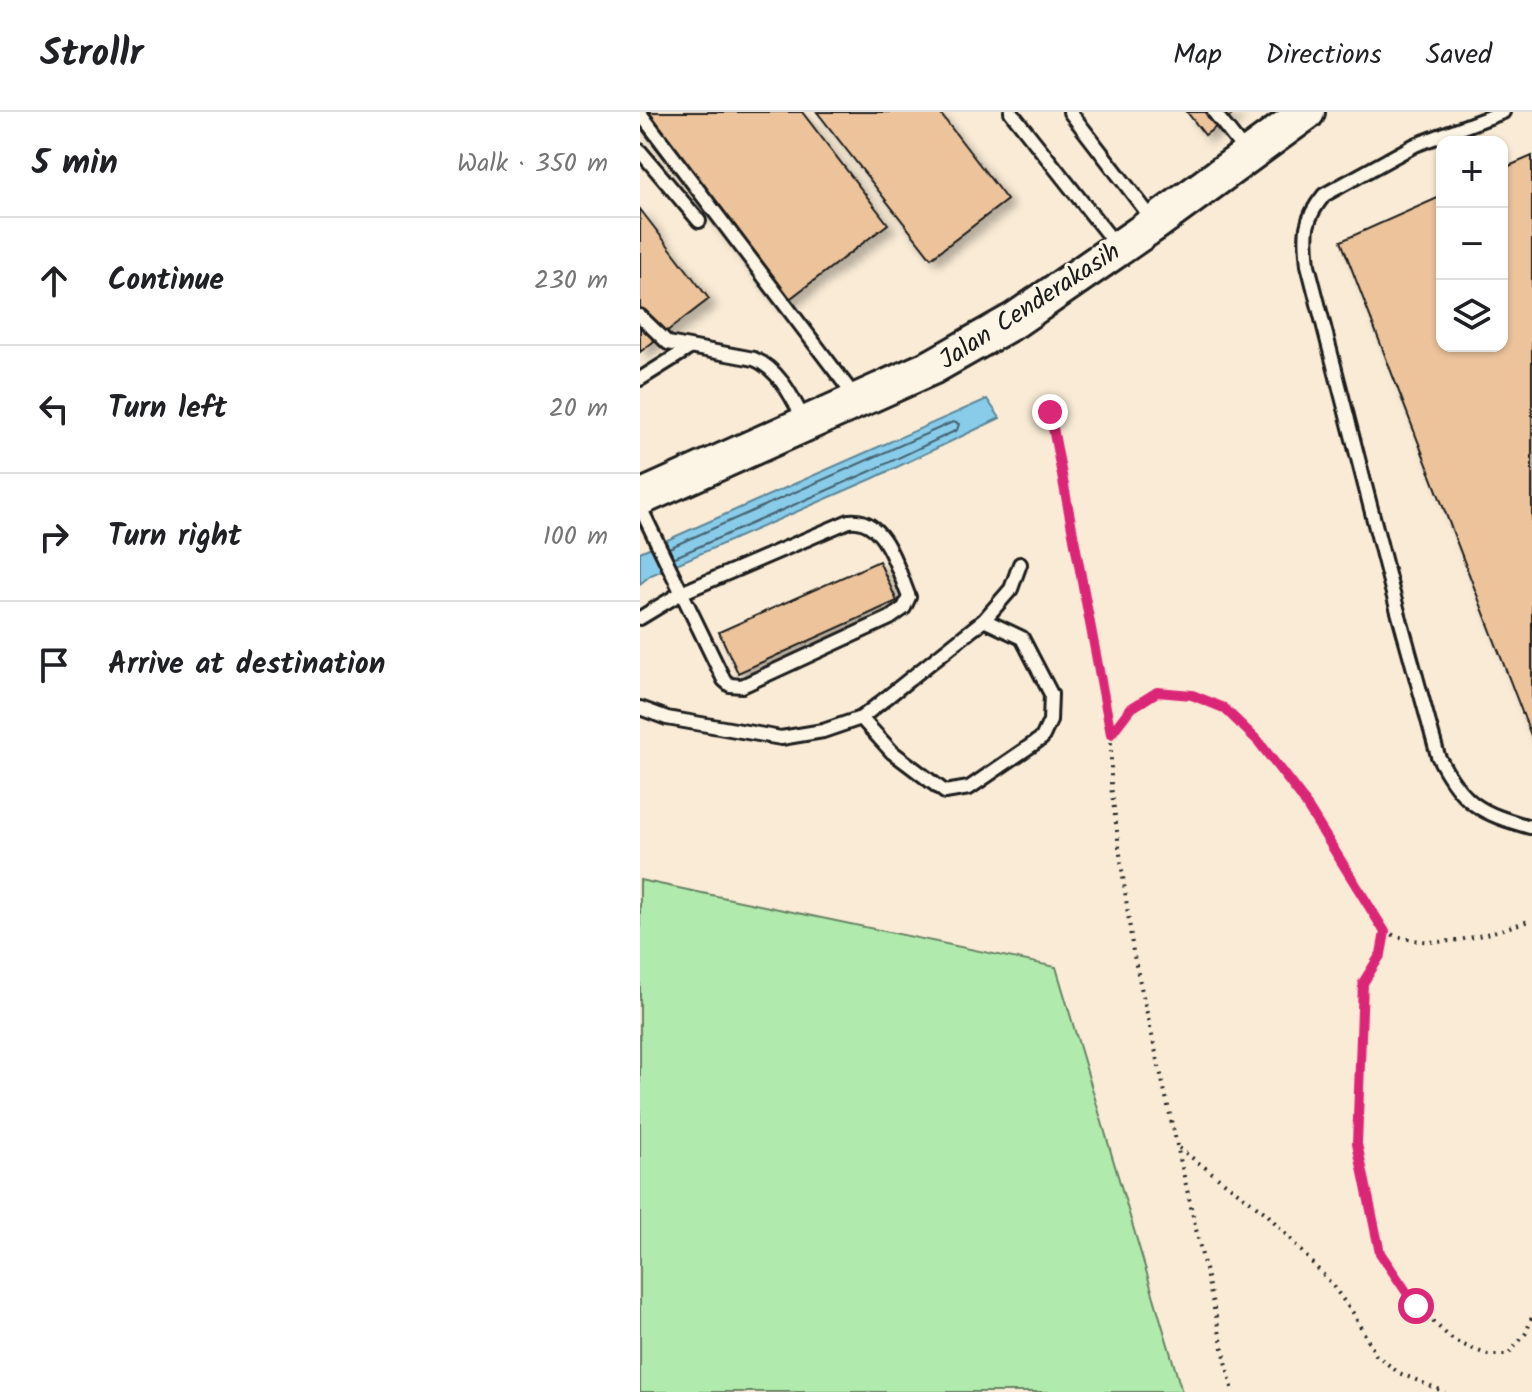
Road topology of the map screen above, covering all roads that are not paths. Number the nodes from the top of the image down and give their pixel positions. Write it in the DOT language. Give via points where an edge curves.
graph roads {
  1 [pos="1011,112"];
  2 [pos="1070,112"];
  3 [pos="1214,112"];
  4 [pos="1503,112"];
  5 [pos="640,113"];
  6 [pos="1293,116"];
  7 [pos="640,151"];
  8 [pos="1247,154"];
  9 [pos="699,221"];
  10 [pos="1155,223"];
  11 [pos="1118,248"];
  12 [pos="640,316"];
  13 [pos="688,349"];
  14 [pos="640,379"];
  15 [pos="857,400"];
  16 [pos="805,423"];
  17 [pos="640,498"];
  18 [pos="640,507"];
  19 [pos="1020,564"];
  20 [pos="681,593"];
  21 [pos="640,618"];
  22 [pos="984,620"];
  23 [pos="640,708"];
  24 [pos="861,718"];
  25 [pos="1530,827"];
  1 -- 11 [label="lane"];
  2 -- 10 [label="lane"];
  3 -- 8 [label="lane"];
  4 -- 25 [label="lane" via="1415,145 1335,188 1314,207 1305,227 1308,265 1438,756 1473,803 1490,816"];
  5 -- 15 [label="lane"];
  6 -- 8 [label="street, Jalan Cenderakasih"];
  7 -- 9 [label="lane"];
  8 -- 10 [label="street, Jalan Cenderakasih"];
  10 -- 11 [label="street, Jalan Cenderakasih"];
  11 -- 15 [label="street, Jalan Cenderakasih" via="1015,320 932,367"];
  12 -- 13 [label="lane" via="668,343"];
  13 -- 14 [label="lane"];
  13 -- 16 [label="lane" via="765,363"];
  15 -- 16 [label="street, Jalan Cenderakasih"];
  16 -- 17 [label="street, Jalan Cenderakasih"];
  18 -- 20 [label="lane"];
  19 -- 22 [label="lane" via="1011,589"];
  20 -- 20 [label="lane" via="724,680 742,686 890,618 909,597 882,537 861,520"];
  20 -- 21 [label="lane"];
  22 -- 24 [label="lane"];
  22 -- 24 [label="lane" via="1022,638 1051,694 1050,721 1042,738 969,788 945,792 892,752"];
  23 -- 24 [label="lane" via="667,718 781,738"];
}
